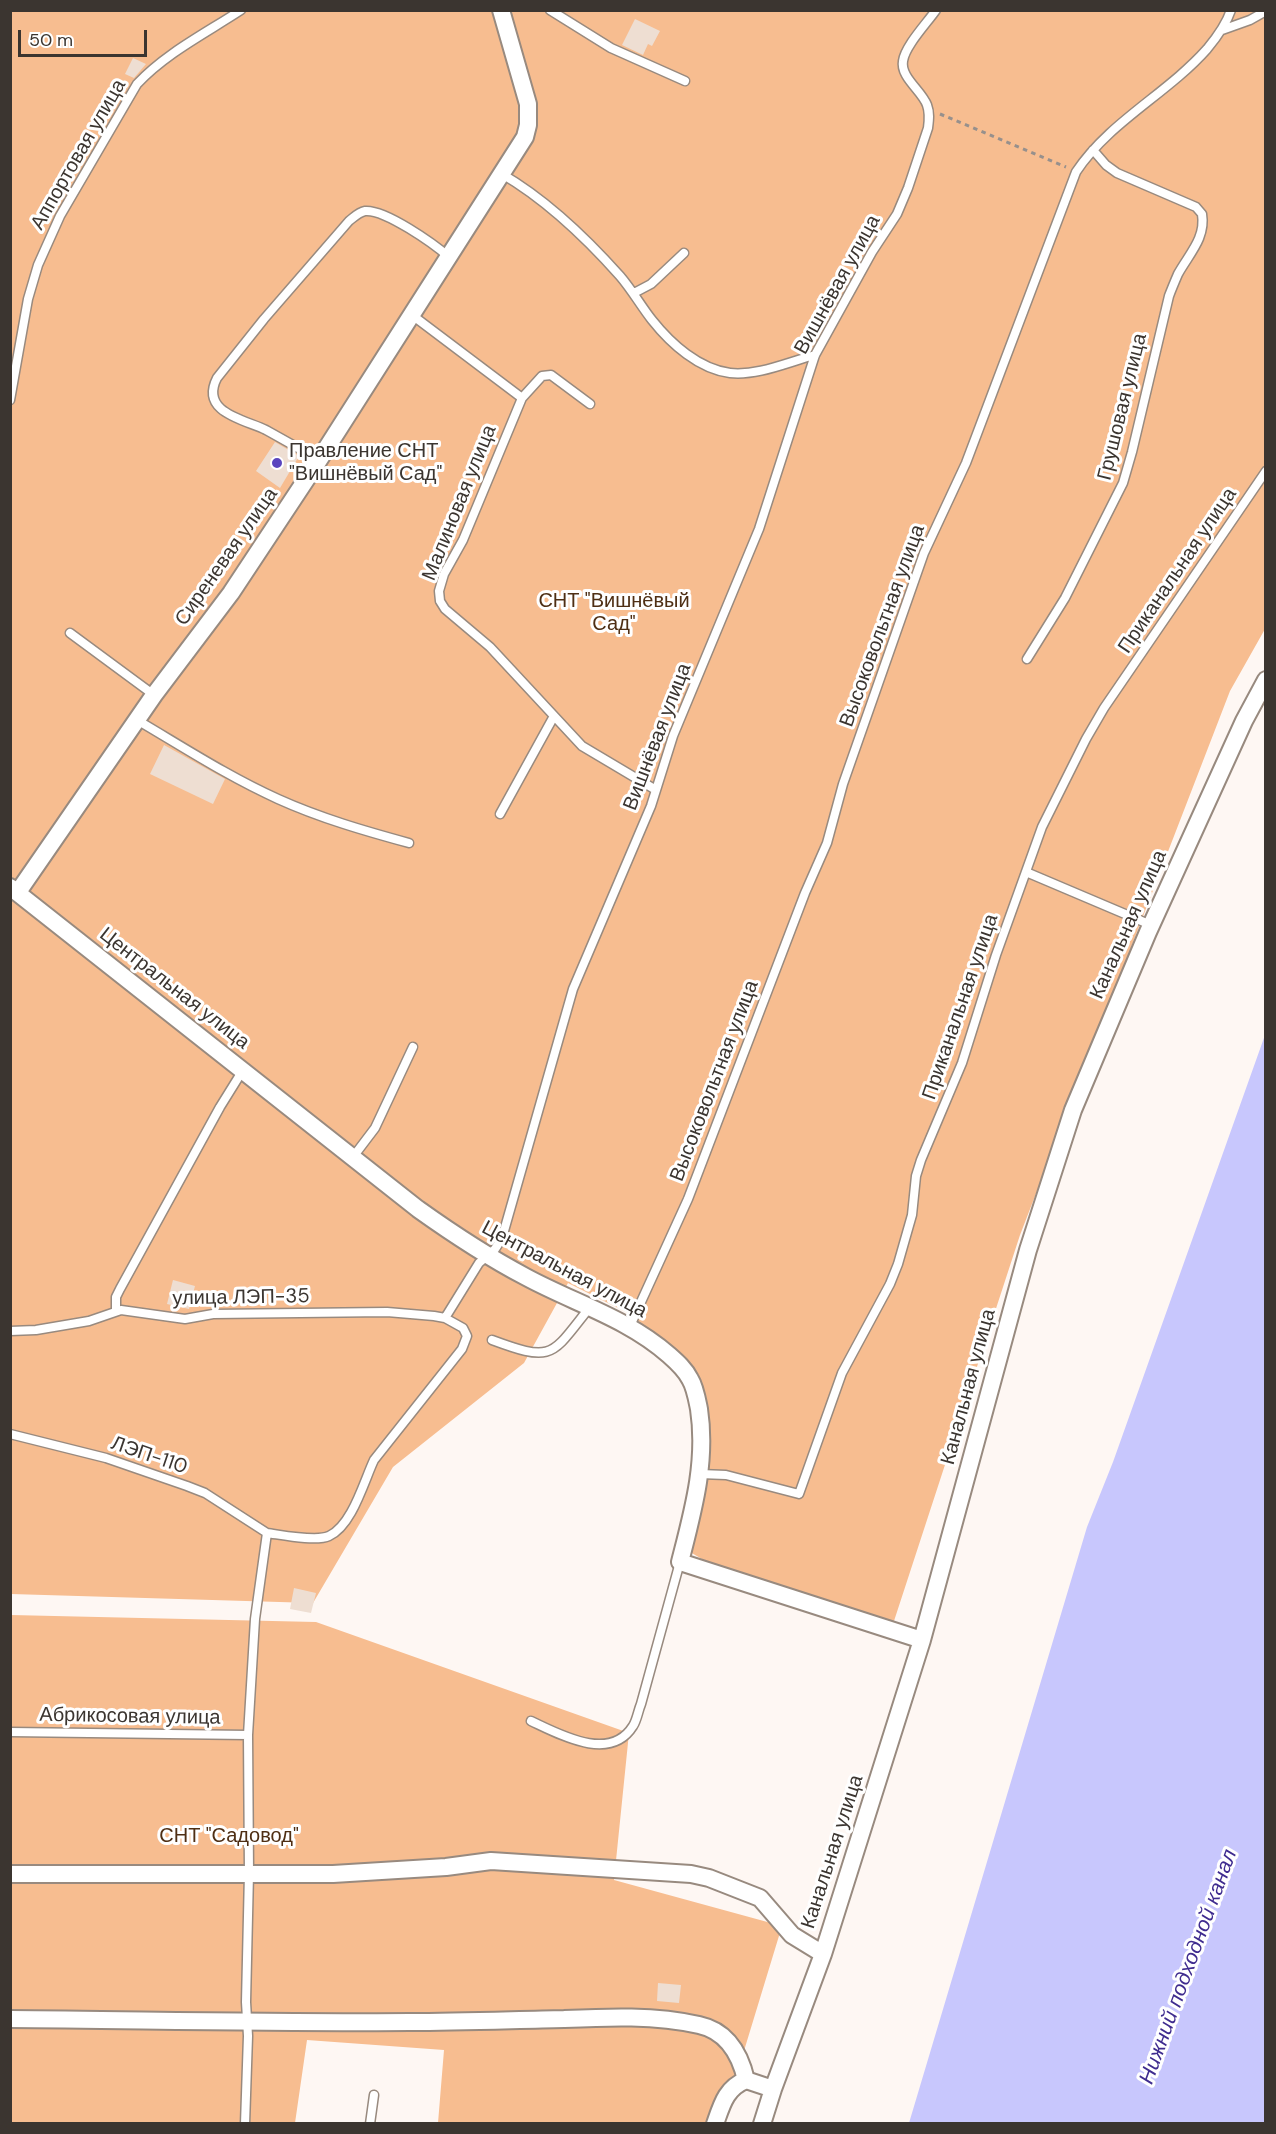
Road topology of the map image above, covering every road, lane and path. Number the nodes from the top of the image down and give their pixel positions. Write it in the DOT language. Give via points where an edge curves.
graph roads {
  1 [pos="241,10"];
  2 [pos="501,10"];
  3 [pos="550,10"];
  4 [pos="936,10"];
  5 [pos="1231,10"];
  6 [pos="1266,11"];
  7 [pos="1221,31"];
  8 [pos="685,81"];
  9 [pos="929,113"];
  10 [pos="1093,150"];
  11 [pos="1076,172"];
  12 [pos="502,174"];
  13 [pos="684,254"];
  14 [pos="449,257"];
  15 [pos="634,293"];
  16 [pos="412,315"];
  17 [pos="815,355"];
  18 [pos="522,398"];
  19 [pos="10,400"];
  20 [pos="590,404"];
  21 [pos="319,460"];
  22 [pos="1266,471"];
  23 [pos="70,633"];
  24 [pos="1027,659"];
  25 [pos="1266,680"];
  26 [pos="154,695"];
  27 [pos="554,716"];
  28 [pos="137,720"];
  29 [pos="656,790"];
  30 [pos="500,814"];
  31 [pos="409,843"];
  32 [pos="1026,872"];
  33 [pos="14,890"];
  34 [pos="1151,926"];
  35 [pos="413,1047"];
  36 [pos="243,1070"];
  37 [pos="353,1157"];
  38 [pos="486,1255"];
  39 [pos="590,1306"];
  40 [pos="116,1311"];
  41 [pos="445,1318"];
  42 [pos="630,1326"];
  43 [pos="10,1331"];
  44 [pos="492,1340"];
  45 [pos="10,1434"];
  46 [pos="700,1474"];
  47 [pos="267,1533"];
  48 [pos="680,1562"];
  49 [pos="922,1640"];
  50 [pos="531,1721"];
  51 [pos="10,1732"];
  52 [pos="248,1735"];
  53 [pos="249,1873"];
  54 [pos="10,1874"];
  55 [pos="823,1954"];
  56 [pos="10,2019"];
  57 [pos="248,2020"];
  58 [pos="746,2080"];
  59 [pos="773,2089"];
  60 [pos="374,2095"];
  61 [pos="244,2124"];
  62 [pos="370,2124"];
  63 [pos="715,2124"];
  64 [pos="762,2124"];
  1 -- 19 [label="lane, Аппортовая улица" via="150,70 132,93 60,216 38,265"];
  2 -- 12 [label="street, Сиреневая улица" via="530,114 525,137"];
  3 -- 8 [label="lane" via="611,48"];
  4 -- 9 [label="lane" via="902,63"];
  5 -- 7 [label="lane"];
  6 -- 7 [label="lane, Высоковольтная улица"];
  7 -- 10 [label="lane, Высоковольтная улица" via="1179,78"];
  9 -- 11 [label="path" via="944,115"];
  9 -- 17 [label="lane, Вишнёвая улица" via="928,128 897,214"];
  10 -- 11 [label="lane, Высоковольтная улица"];
  10 -- 24 [label="lane, Грушовая улица" via="1117,172 1196,207 1203,221 1197,245 1169,296 1123,483 1065,598"];
  11 -- 42 [label="lane, Высоковольтная улица" via="966,463 924,553 843,784 827,843 688,1199"];
  12 -- 14 [label="street, Сиреневая улица"];
  12 -- 15 [label="lane" via="566,222"];
  13 -- 15 [label="lane" via="651,284"];
  14 -- 16 [label="street, Сиреневая улица"];
  14 -- 21 [label="lane" via="384,215 364,211 358,214 217,378 213,393 223,411 265,429"];
  15 -- 17 [label="lane" via="677,347 713,369 741,374"];
  16 -- 18 [label="lane"];
  16 -- 21 [label="street, Сиреневая улица"];
  17 -- 29 [label="lane, Вишнёвая улица" via="759,529 673,736"];
  18 -- 20 [label="lane, Малиновая улица" via="542,376 551,375"];
  18 -- 27 [label="lane, Малиновая улица" via="463,540 444,574 440,601 490,647"];
  21 -- 26 [label="street, Сиреневая улица" via="231,593"];
  22 -- 32 [label="lane, Приканальная улица" via="1104,708 1042,827"];
  23 -- 26 [label="lane"];
  25 -- 34 [label="street, Канальная улица"];
  26 -- 28 [label="street, Сиреневая улица"];
  27 -- 29 [label="lane, Малиновая улица" via="591,753"];
  27 -- 30 [label="lane"];
  28 -- 31 [label="lane" via="278,799 353,828"];
  28 -- 33 [label="street, Сиреневая улица"];
  29 -- 38 [label="lane, Вишнёвая улица" via="573,989 507,1223 498,1245"];
  32 -- 34 [label="lane"];
  32 -- 46 [label="lane, Приканальная улица" via="962,1063 921,1160 912,1215 898,1264 842,1373 799,1494 726,1475"];
  33 -- 36 [label="street, Центральная улица"];
  34 -- 49 [label="street, Канальная улица" via="1073,1110 1051,1177"];
  35 -- 37 [label="lane" via="375,1128"];
  36 -- 37 [label="street, Центральная улица"];
  36 -- 40 [label="lane" via="120,1289"];
  37 -- 38 [label="street, Центральная улица" via="418,1209"];
  38 -- 39 [label="street, Центральная улица"];
  38 -- 41 [label="lane, Вишнёвая улица"];
  39 -- 42 [label="street, Центральная улица"];
  39 -- 44 [label="lane" via="552,1351 533,1353"];
  40 -- 41 [label="lane, улица ЛЭП-35" via="185,1319 213,1314 387,1312"];
  40 -- 43 [label="lane, улица ЛЭП-35" via="89,1321"];
  41 -- 47 [label="lane" via="463,1328 467,1336 462,1349 374,1460 354,1509 339,1528 329,1536 316,1538"];
  42 -- 46 [label="street, Центральная улица" via="682,1366 691,1380 701,1426"];
  45 -- 47 [label="lane, ЛЭП-110" via="106,1458 187,1486 205,1493"];
  46 -- 48 [label="street, Центральная улица"];
  47 -- 52 [label="lane" via="255,1619"];
  48 -- 49 [label="street"];
  48 -- 50 [label="lane" via="633,1726 610,1743 589,1744"];
  49 -- 55 [label="street, Канальная улица"];
  51 -- 52 [label="lane, Абрикосовая улица"];
  52 -- 53 [label="lane"];
  53 -- 54 [label="street"];
  53 -- 55 [label="street" via="333,1874 490,1861 700,1875 760,1898 792,1935"];
  53 -- 57 [label="lane"];
  55 -- 59 [label="street, Канальная улица"];
  56 -- 57 [label="street"];
  57 -- 58 [label="street" via="664,2020 716,2031 739,2056"];
  57 -- 61 [label="lane"];
  58 -- 59 [label="street"];
  58 -- 63 [label="street" via="730,2090"];
  59 -- 64 [label="street, Канальная улица"];
  60 -- 62 [label="lane"];
}
